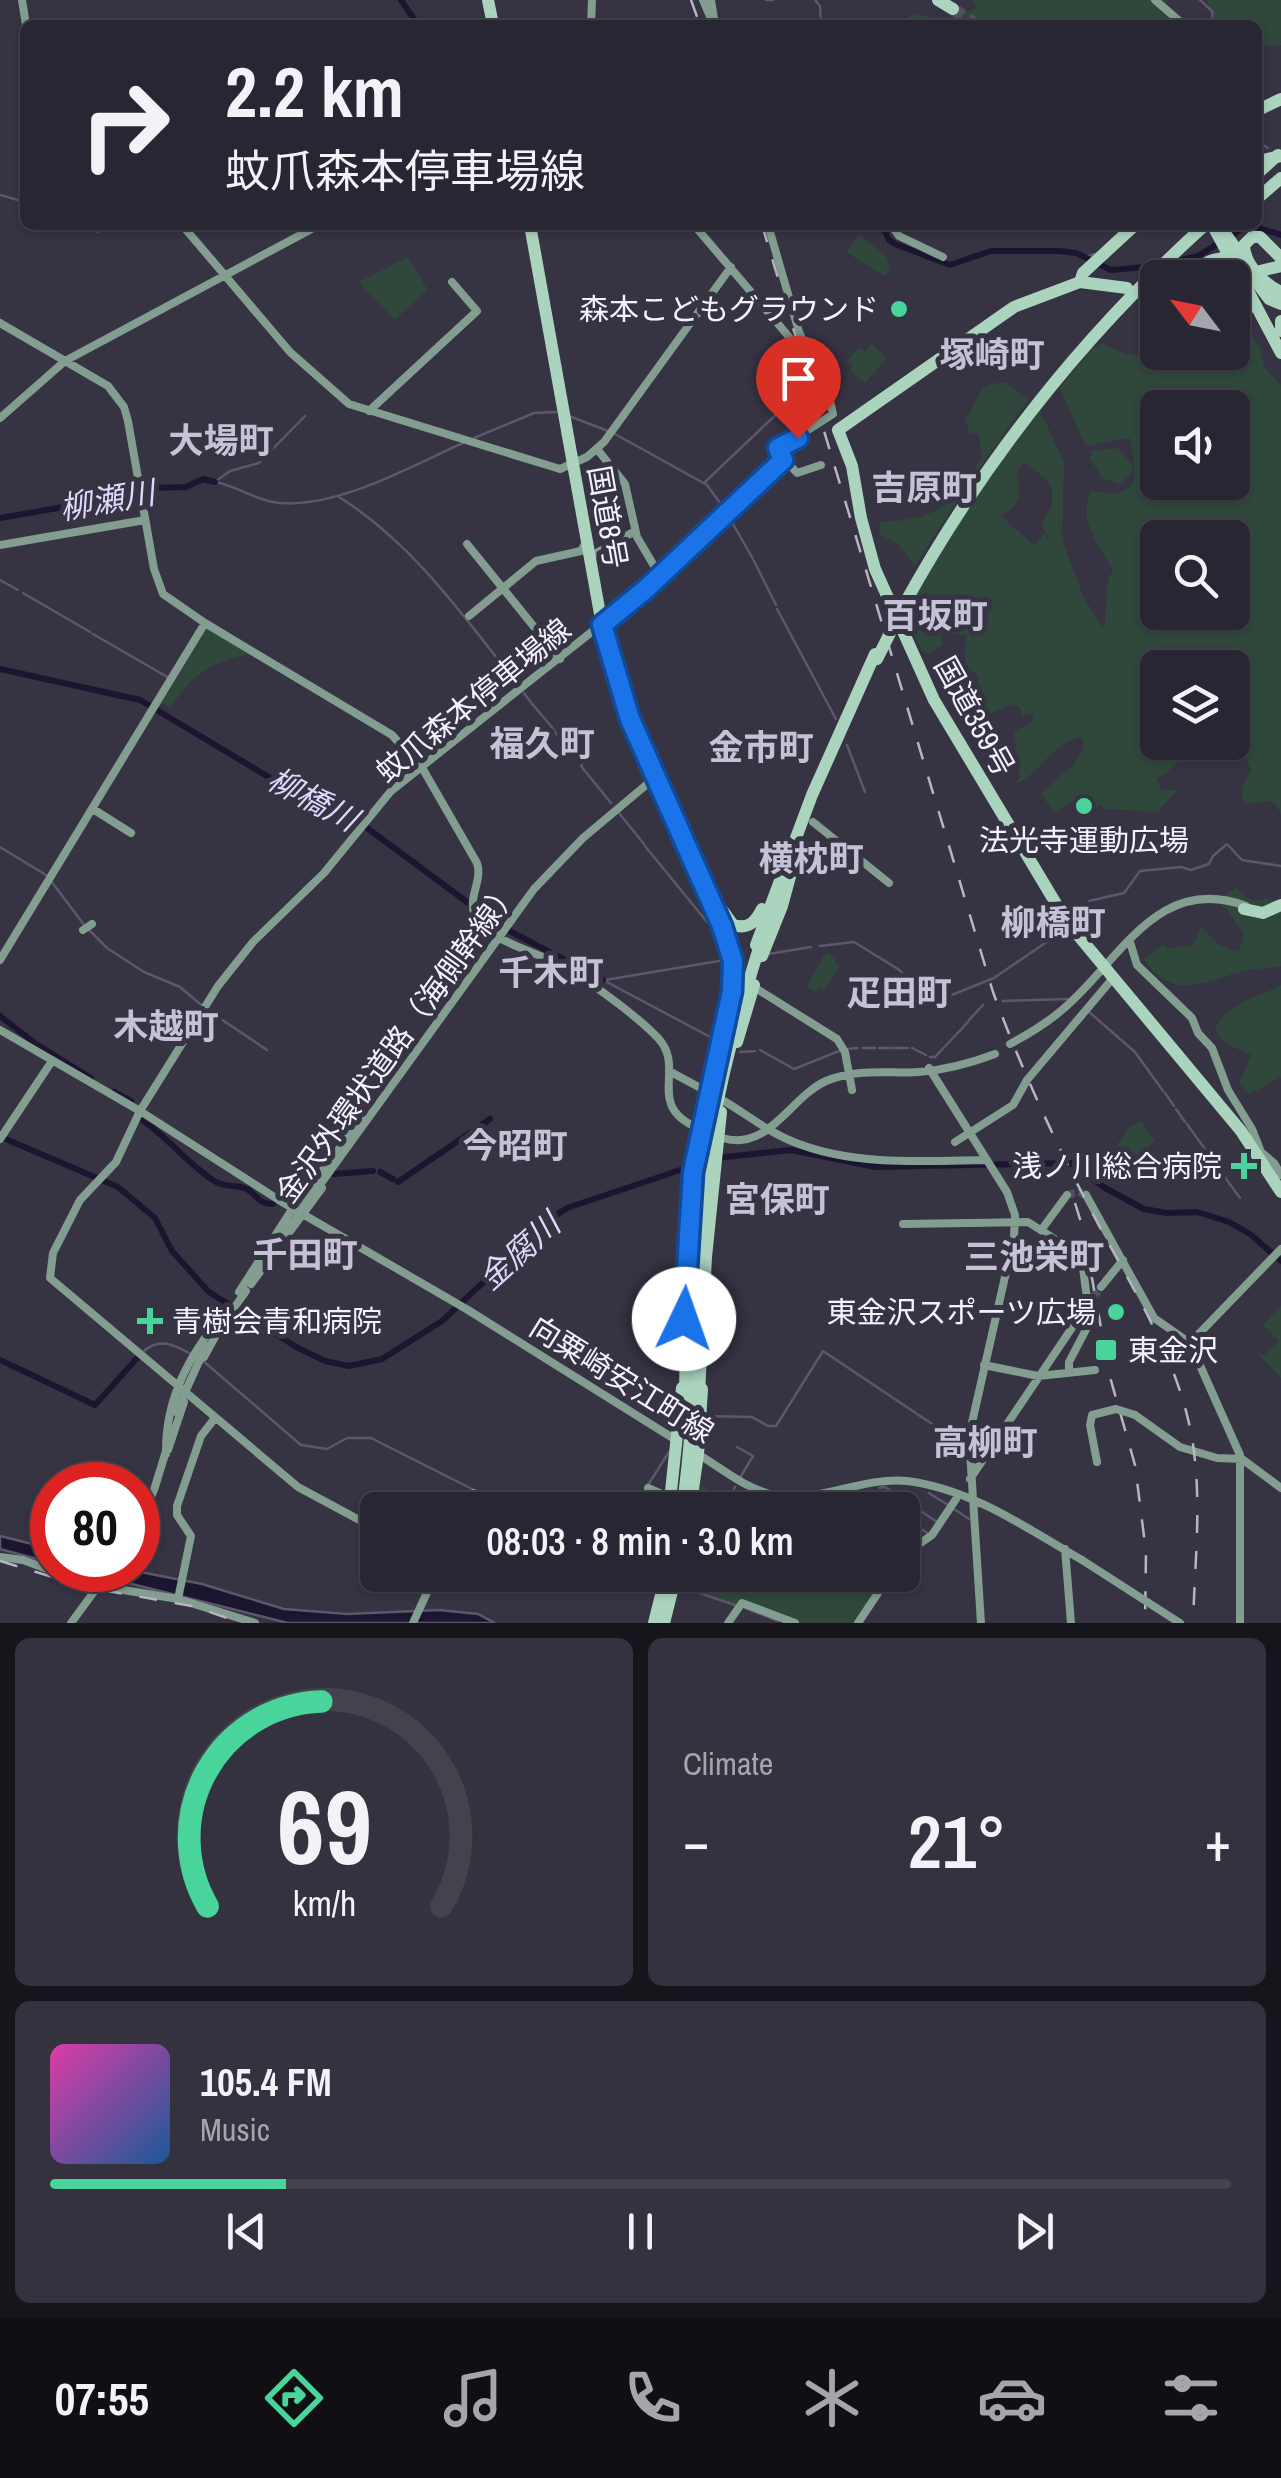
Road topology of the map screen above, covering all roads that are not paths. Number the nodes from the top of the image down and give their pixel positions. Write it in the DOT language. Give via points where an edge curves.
graph roads {
  1 [pos="1156,0"];
  2 [pos="1178,20"];
  3 [pos="1281,152"];
  4 [pos="1262,180"];
  5 [pos="186,230"];
  6 [pos="310,230"];
  7 [pos="533,230"];
  8 [pos="698,230"];
  9 [pos="769,230"];
  10 [pos="895,230"];
  11 [pos="1130,230"];
  12 [pos="1202,230"];
  13 [pos="1211,230"];
  14 [pos="1211,230"];
  15 [pos="942,257"];
  16 [pos="1168,260"];
  17 [pos="1228,260"];
  18 [pos="1232,260"];
  19 [pos="1245,260"];
  20 [pos="1281,261"];
  21 [pos="730,267"];
  22 [pos="224,276"];
  23 [pos="452,282"];
  24 [pos="1080,282"];
  25 [pos="1250,282"];
  26 [pos="1250,283"];
  27 [pos="1250,284"];
  28 [pos="1250,287"];
  29 [pos="1127,288"];
  30 [pos="1140,291"];
  31 [pos="1281,291"];
  32 [pos="1281,303"];
  33 [pos="1281,321"];
  34 [pos="0,323"];
  35 [pos="1281,331"];
  36 [pos="1280,347"];
  37 [pos="65,360"];
  38 [pos="370,412"];
  39 [pos="833,414"];
  40 [pos="0,418"];
  41 [pos="838,430"];
  42 [pos="597,450"];
  43 [pos="783,460"];
  44 [pos="574,464"];
  45 [pos="821,465"];
  46 [pos="145,520"];
  47 [pos="635,531"];
  48 [pos="467,544"];
  49 [pos="0,545"];
  50 [pos="585,550"];
  51 [pos="660,576"];
  52 [pos="503,588"];
  53 [pos="468,616"];
  54 [pos="606,618"];
  55 [pos="205,623"];
  56 [pos="876,657"];
  57 [pos="560,659"];
  58 [pos="420,767"];
  59 [pos="657,776"];
  60 [pos="820,776"];
  61 [pos="93,810"];
  62 [pos="813,822"];
  63 [pos="131,833"];
  64 [pos="888,883"];
  65 [pos="1197,892"];
  66 [pos="714,896"];
  67 [pos="1214,898"];
  68 [pos="1281,902"];
  69 [pos="762,908"];
  70 [pos="1248,909"];
  71 [pos="1172,910"];
  72 [pos="92,924"];
  73 [pos="1146,924"];
  74 [pos="83,930"];
  75 [pos="500,934"];
  76 [pos="1130,942"];
  77 [pos="758,945"];
  78 [pos="0,960"];
  79 [pos="1108,971"];
  80 [pos="755,989"];
  81 [pos="0,1032"];
  82 [pos="737,1042"];
  83 [pos="1011,1046"];
  84 [pos="995,1053"];
  85 [pos="52,1062"];
  86 [pos="713,1070"];
  87 [pos="930,1070"];
  88 [pos="669,1071"];
  89 [pos="849,1072"];
  90 [pos="389,1088"];
  91 [pos="852,1090"];
  92 [pos="708,1092"];
  93 [pos="724,1101"];
  94 [pos="374,1110"];
  95 [pos="139,1112"];
  96 [pos="769,1128"];
  97 [pos="970,1133"];
  98 [pos="2,1136"];
  99 [pos="348,1142"];
  100 [pos="956,1142"];
  101 [pos="987,1160"];
  102 [pos="715,1170"];
  103 [pos="693,1172"];
  104 [pos="1280,1186"];
  105 [pos="1067,1195"];
  106 [pos="1086,1195"];
  107 [pos="292,1209"];
  108 [pos="303,1216"];
  109 [pos="1015,1222"];
  110 [pos="903,1224"];
  111 [pos="1042,1228"];
  112 [pos="272,1249"];
  113 [pos="697,1250"];
  114 [pos="1277,1254"];
  115 [pos="268,1258"];
  116 [pos="1122,1260"];
  117 [pos="687,1272"];
  118 [pos="251,1284"];
  119 [pos="1101,1287"];
  120 [pos="239,1292"];
  121 [pos="1086,1307"];
  122 [pos="224,1312"];
  123 [pos="702,1316"];
  124 [pos="222,1324"];
  125 [pos="209,1342"];
  126 [pos="1190,1342"];
  127 [pos="1137,1352"];
  128 [pos="694,1355"];
  129 [pos="984,1365"];
  130 [pos="1096,1370"];
  131 [pos="1069,1373"];
  132 [pos="1038,1376"];
  133 [pos="178,1386"];
  134 [pos="187,1394"];
  135 [pos="692,1394"];
  136 [pos="215,1418"];
  137 [pos="678,1443"];
  138 [pos="166,1454"];
  139 [pos="698,1456"];
  140 [pos="1242,1459"];
  141 [pos="1098,1465"];
  142 [pos="160,1472"];
  143 [pos="970,1479"];
  144 [pos="648,1488"];
  145 [pos="1281,1488"];
  146 [pos="654,1492"];
  147 [pos="679,1492"];
  148 [pos="681,1492"];
  149 [pos="681,1492"];
  150 [pos="685,1492"];
  151 [pos="956,1500"];
  152 [pos="972,1503"];
  153 [pos="360,1520"];
  154 [pos="920,1543"];
  155 [pos="1065,1549"];
  156 [pos="0,1556"];
  157 [pos="94,1592"];
  158 [pos="428,1592"];
  159 [pos="659,1592"];
  160 [pos="664,1592"];
  161 [pos="672,1592"];
  162 [pos="879,1592"];
  163 [pos="178,1599"];
  164 [pos="71,1623"];
  165 [pos="256,1623"];
  166 [pos="414,1623"];
  167 [pos="656,1623"];
  168 [pos="728,1623"];
  169 [pos="794,1623"];
  170 [pos="858,1623"];
  171 [pos="981,1623"];
  172 [pos="1072,1623"];
  173 [pos="1180,1623"];
  174 [pos="1240,1623"];
  1 -- 2 [label="street"];
  3 -- 4 [label="highway"];
  5 -- 22 [label="street"];
  6 -- 22 [label="street"];
  7 -- 44 [label="highway, 国道8号"];
  8 -- 21 [label="street"];
  9 -- 39 [label="street" via="799,332"];
  10 -- 15 [label="street"];
  11 -- 24 [label="highway"];
  12 -- 16 [label="highway"];
  13 -- 17 [label="highway, bridge"];
  14 -- 18 [label="highway, bridge"];
  19 -- 20 [label="highway" via="1252,237 1264,239"];
  20 -- 25 [label="highway"];
  21 -- 39 [label="street, bridge" via="804,355"];
  21 -- 42 [label="street"];
  22 -- 37 [label="street"];
  22 -- 38 [label="street" via="314,376"];
  23 -- 38 [label="street" via="477,311"];
  24 -- 29 [label="highway"];
  24 -- 41 [label="highway" via="1004,312"];
  26 -- 31 [label="highway"];
  27 -- 32 [label="highway"];
  28 -- 36 [label="highway"];
  30 -- 56 [label="highway, bridge" via="1102,322 1028,410 968,496"];
  33 -- 35 [label="highway"];
  34 -- 37 [label="street"];
  37 -- 40 [label="street"];
  37 -- 46 [label="street" via="108,386 124,406"];
  38 -- 44 [label="street" via="554,469"];
  39 -- 41 [label="street"];
  39 -- 43 [label="street, 蚊爪森本停車場線" via="778,448"];
  41 -- 79 [label="highway, 国道359号" via="875,569 927,687 1058,909"];
  42 -- 44 [label="street"];
  42 -- 47 [label="street" via="625,484"];
  43 -- 45 [label="street" via="797,473"];
  43 -- 51 [label="street, 蚊爪森本停車場線"];
  44 -- 50 [label="highway, 国道8号"];
  46 -- 49 [label="street"];
  46 -- 55 [label="street" via="159,588"];
  47 -- 50 [label="street"];
  47 -- 51 [label="street"];
  48 -- 52 [label="street"];
  50 -- 52 [label="street" via="536,561"];
  50 -- 54 [label="highway, 国道8号"];
  50 -- 54 [label="highway, 国道8号"];
  51 -- 54 [label="street, 蚊爪森本停車場線"];
  52 -- 53 [label="street"];
  52 -- 57 [label="street"];
  54 -- 57 [label="street, 蚊爪森本停車場線"];
  54 -- 59 [label="highway, 国道8号" via="630,719"];
  55 -- 58 [label="street" via="380,725"];
  55 -- 61 [label="street"];
  56 -- 60 [label="highway"];
  56 -- 77 [label="highway"];
  57 -- 58 [label="street, 蚊爪森本停車場線"];
  58 -- 75 [label="street" via="480,868 477,919"];
  58 -- 95 [label="street, 蚊爪森本停車場線" via="390,791 324,872 245,952"];
  59 -- 66 [label="highway, 国道8号"];
  59 -- 75 [label="street, 金沢外環状道路（海側幹線）" via="562,858"];
  59 -- 86 [label="highway, 国道8号" via="733,961"];
  60 -- 69 [label="highway"];
  60 -- 77 [label="highway"];
  61 -- 63 [label="street"];
  61 -- 78 [label="street"];
  62 -- 64 [label="street"];
  65 -- 67 [label="street"];
  66 -- 69 [label="highway" via="736,926 751,924"];
  66 -- 82 [label="highway, 国道8号" via="743,984"];
  67 -- 70 [label="street"];
  67 -- 71 [label="street"];
  68 -- 70 [label="highway"];
  69 -- 77 [label="highway"];
  70 -- 71 [label="street" via="1208,901"];
  71 -- 73 [label="street"];
  72 -- 74 [label="street"];
  73 -- 76 [label="street"];
  73 -- 79 [label="street"];
  75 -- 88 [label="street" via="576,974 653,1034"];
  75 -- 90 [label="street, 金沢外環状道路（海側幹線）"];
  76 -- 79 [label="street"];
  76 -- 104 [label="street" via="1138,964 1188,1013 1212,1048"];
  77 -- 80 [label="highway, bridge"];
  77 -- 86 [label="highway"];
  77 -- 128 [label="highway, bridge" via="722,1060 706,1142 697,1212"];
  79 -- 83 [label="street"];
  79 -- 97 [label="street" via="1013,1105"];
  79 -- 104 [label="highway, 国道359号"];
  80 -- 82 [label="highway"];
  80 -- 89 [label="street" via="838,1039"];
  81 -- 85 [label="street, 向粟崎安江町線"];
  82 -- 93 [label="highway, 国道8号"];
  84 -- 87 [label="street"];
  85 -- 95 [label="street, 向粟崎安江町線"];
  85 -- 98 [label="street"];
  86 -- 92 [label="highway, 国道8号"];
  87 -- 89 [label="street"];
  87 -- 97 [label="street"];
  88 -- 92 [label="street"];
  88 -- 96 [label="street" via="671,1107 683,1120 744,1141"];
  89 -- 91 [label="street"];
  89 -- 96 [label="street" via="806,1088"];
  90 -- 94 [label="street, 金沢外環状道路（海側幹線）"];
  90 -- 99 [label="street"];
  92 -- 103 [label="highway, 国道8号"];
  93 -- 96 [label="street"];
  93 -- 102 [label="highway, 国道8号"];
  94 -- 99 [label="street"];
  94 -- 115 [label="street, 金沢外環状道路（海側幹線）, bridge"];
  95 -- 107 [label="street, 向粟崎安江町線"];
  95 -- 133 [label="street, 蚊爪森本停車場線" via="118,1160 74,1210 49,1274"];
  96 -- 101 [label="street" via="805,1146 866,1159"];
  97 -- 100 [label="street"];
  97 -- 101 [label="street"];
  99 -- 107 [label="street"];
  99 -- 108 [label="street"];
  101 -- 109 [label="street" via="1012,1202"];
  102 -- 113 [label="highway"];
  102 -- 123 [label="highway, 国道8号"];
  103 -- 113 [label="highway"];
  103 -- 117 [label="highway, 国道8号"];
  105 -- 111 [label="street"];
  106 -- 116 [label="street"];
  107 -- 108 [label="street, 向粟崎安江町線"];
  107 -- 112 [label="street"];
  108 -- 112 [label="street"];
  108 -- 137 [label="street, 向粟崎安江町線"];
  109 -- 110 [label="street"];
  109 -- 111 [label="street"];
  109 -- 129 [label="street"];
  111 -- 131 [label="street" via="1072,1250 1083,1268 1090,1322"];
  112 -- 118 [label="street"];
  112 -- 120 [label="street"];
  113 -- 128 [label="highway, bridge"];
  114 -- 126 [label="street"];
  115 -- 118 [label="street, 金沢外環状道路（海側幹線）"];
  115 -- 120 [label="street"];
  116 -- 119 [label="street"];
  116 -- 126 [label="street" via="1154,1318"];
  117 -- 135 [label="highway, 国道8号"];
  117 -- 137 [label="highway"];
  118 -- 124 [label="street, 金沢外環状道路（海側幹線）"];
  120 -- 122 [label="street"];
  121 -- 132 [label="street"];
  122 -- 125 [label="street"];
  122 -- 133 [label="street"];
  123 -- 135 [label="highway, 国道8号"];
  123 -- 139 [label="highway"];
  124 -- 125 [label="street, 金沢外環状道路（海側幹線）"];
  124 -- 134 [label="street, bridge"];
  125 -- 138 [label="street, 金沢外環状道路（海側幹線）, bridge" via="176,1412"];
  126 -- 127 [label="street" via="1170,1352"];
  126 -- 140 [label="street"];
  128 -- 148 [label="highway, bridge"];
  129 -- 132 [label="street"];
  129 -- 143 [label="street" via="969,1436"];
  130 -- 131 [label="street"];
  131 -- 132 [label="street"];
  132 -- 143 [label="street"];
  133 -- 134 [label="street"];
  133 -- 138 [label="street" via="165,1429"];
  134 -- 136 [label="street"];
  134 -- 138 [label="street"];
  135 -- 149 [label="highway, 国道8号"];
  136 -- 153 [label="street" via="298,1487"];
  136 -- 163 [label="street" via="201,1436 176,1506 191,1536"];
  137 -- 139 [label="street, 向粟崎安江町線"];
  137 -- 147 [label="highway"];
  138 -- 142 [label="street, 金沢外環状道路（海側幹線）"];
  139 -- 150 [label="highway"];
  139 -- 151 [label="street, 向粟崎安江町線" via="774,1499 896,1484"];
  139 -- 152 [label="street, 向粟崎安江町線" via="776,1496 894,1480"];
  140 -- 141 [label="street, bridge" via="1180,1447 1136,1414 1116,1409 1092,1415"];
  140 -- 145 [label="street"];
  140 -- 174 [label="street"];
  143 -- 152 [label="street"];
  144 -- 146 [label="street"];
  151 -- 152 [label="street, 向粟崎安江町線"];
  151 -- 154 [label="street"];
  152 -- 155 [label="street, 向粟崎安江町線"];
  152 -- 171 [label="street"];
  155 -- 172 [label="street"];
  155 -- 173 [label="street, 向粟崎安江町線, bridge"];
  156 -- 163 [label="street" via="87,1584"];
  157 -- 164 [label="street, bridge"];
  158 -- 166 [label="street"];
  159 -- 167 [label="highway"];
  160 -- 167 [label="highway"];
  161 -- 167 [label="highway"];
  162 -- 170 [label="street"];
  163 -- 165 [label="street"];
  168 -- 169 [label="street" via="742,1604"];
}
